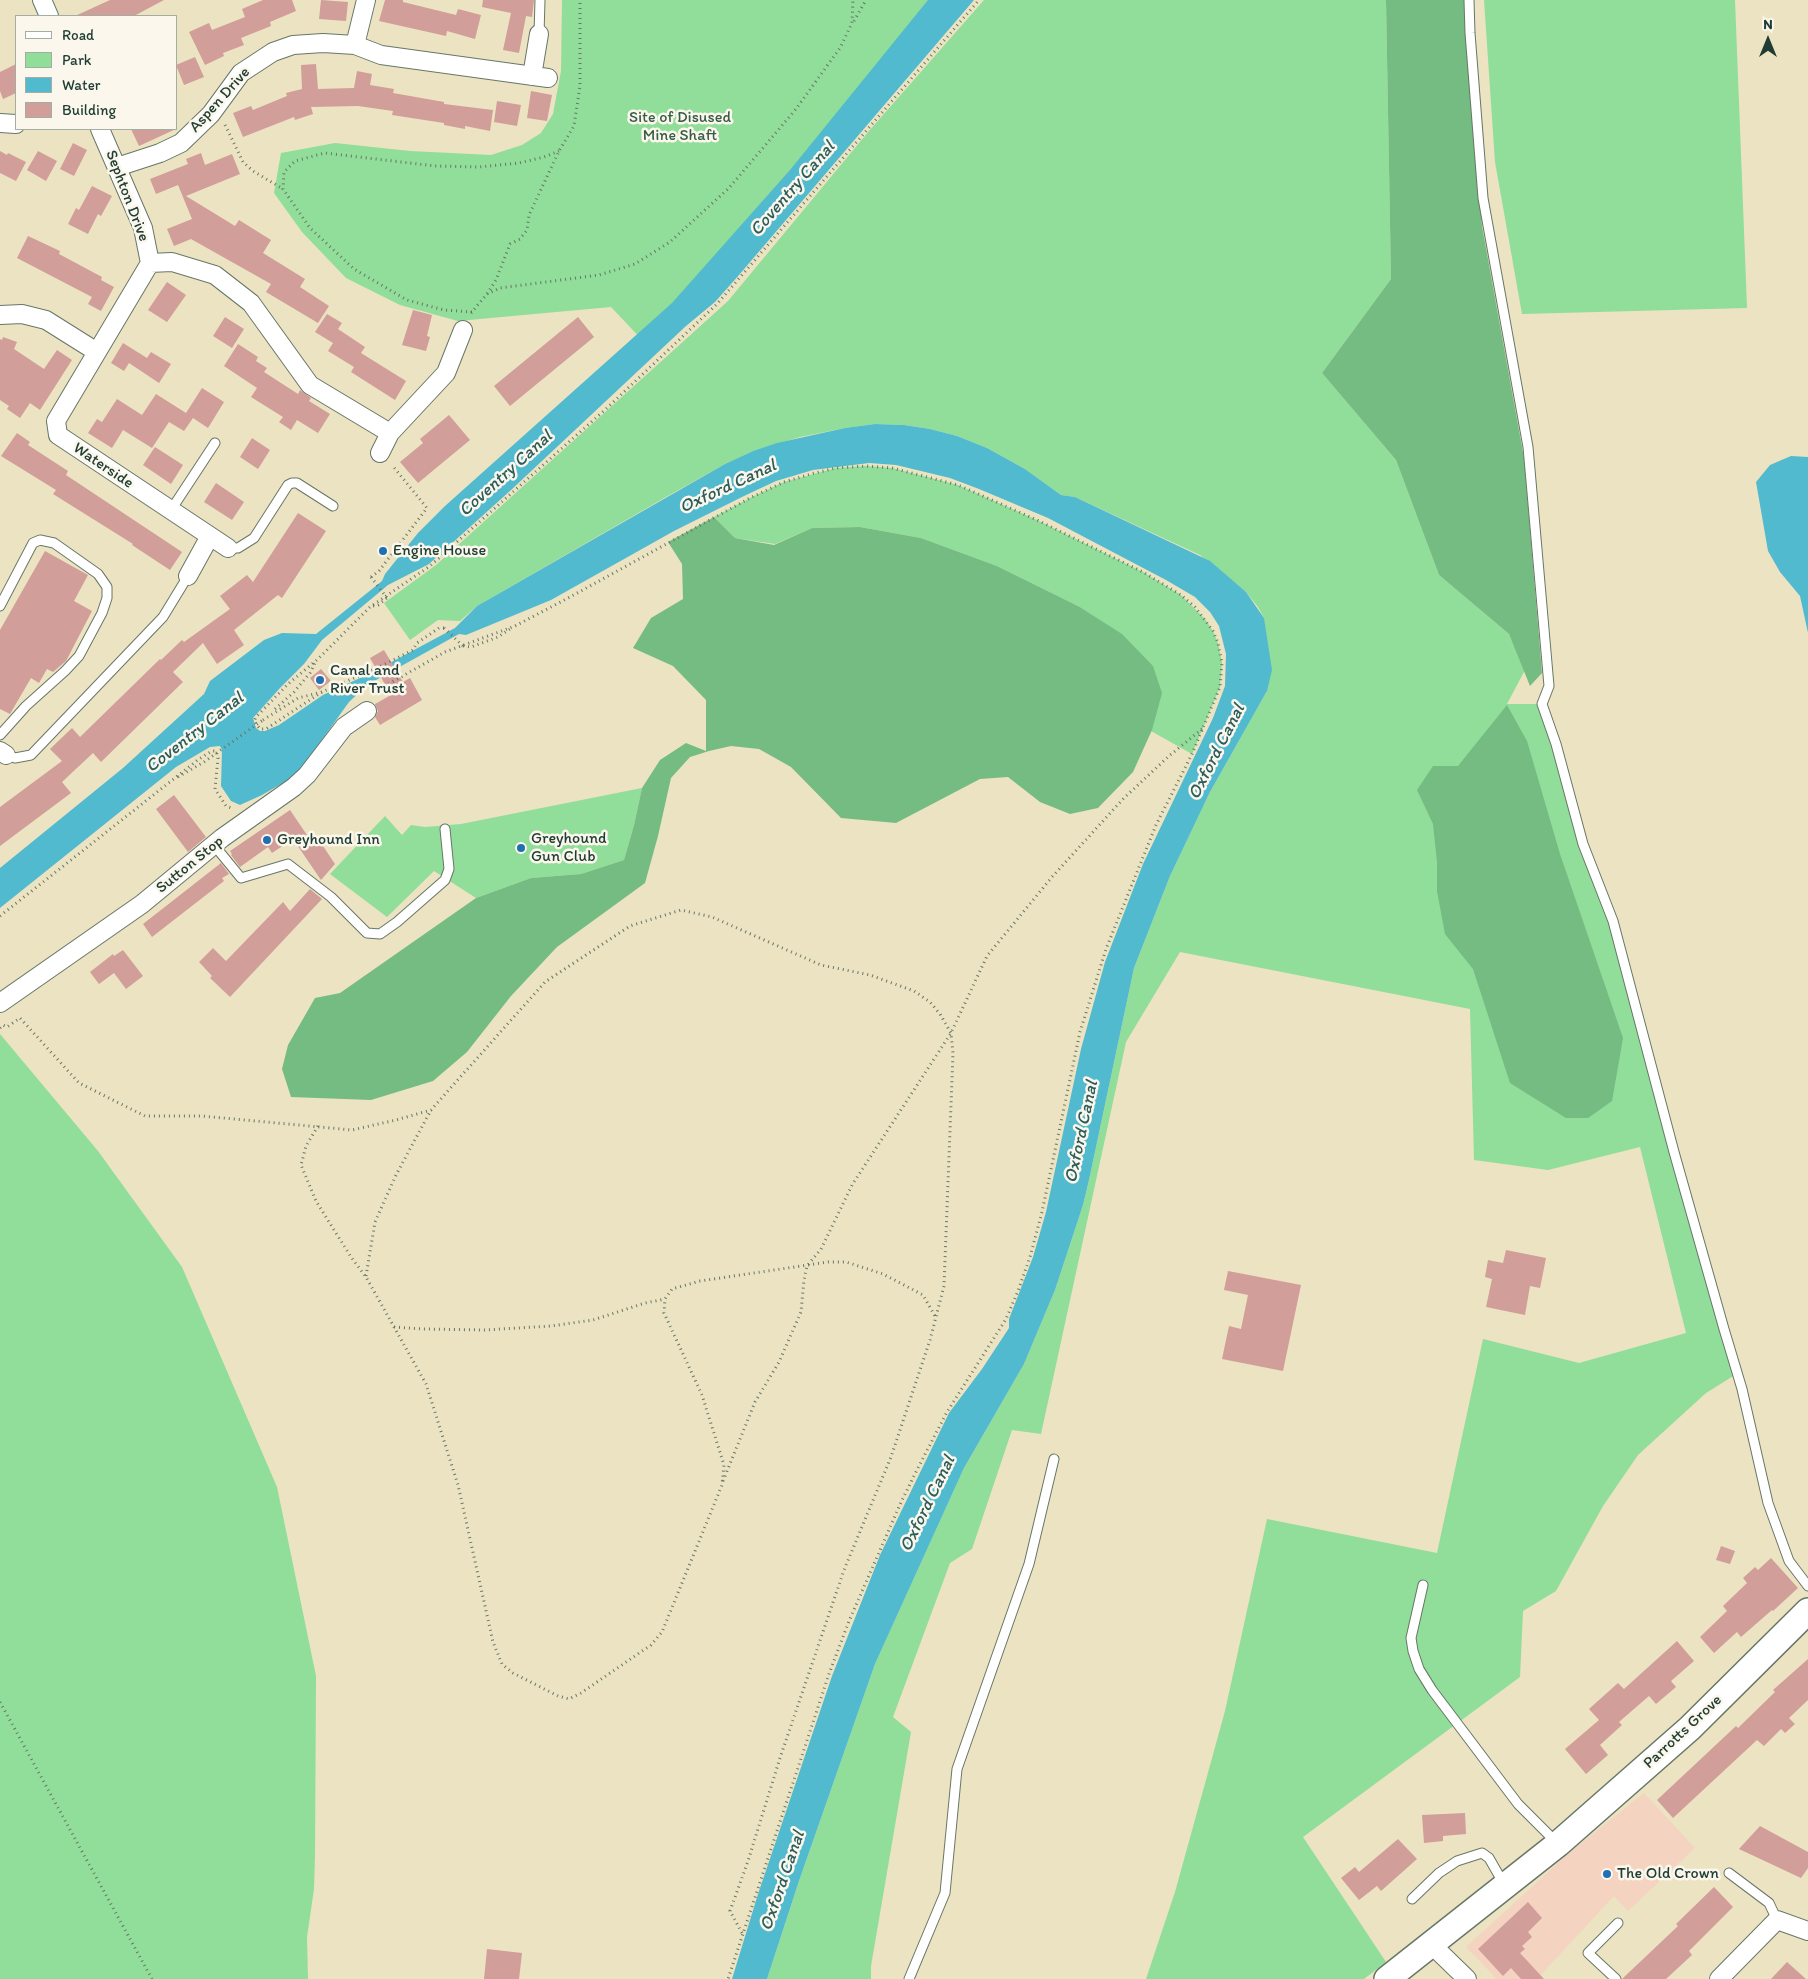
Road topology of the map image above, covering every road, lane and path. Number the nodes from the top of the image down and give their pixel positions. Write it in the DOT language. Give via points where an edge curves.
graph roads {
  1 [pos="43,0"];
  2 [pos="366,0"];
  3 [pos="540,0"];
  4 [pos="580,0"];
  5 [pos="853,0"];
  6 [pos="866,0"];
  7 [pos="979,0"];
  8 [pos="1469,0"];
  9 [pos="49,15"];
  10 [pos="852,23"];
  11 [pos="539,34"];
  12 [pos="354,45"];
  13 [pos="211,114"];
  14 [pos="0,123"];
  15 [pos="15,124"];
  16 [pos="100,130"];
  17 [pos="559,151"];
  18 [pos="118,167"];
  19 [pos="283,189"];
  20 [pos="150,263"];
  21 [pos="487,294"];
  22 [pos="472,312"];
  23 [pos="0,315"];
  24 [pos="464,330"];
  25 [pos="97,352"];
  26 [pos="390,432"];
  27 [pos="215,443"];
  28 [pos="380,453"];
  29 [pos="333,506"];
  30 [pos="171,510"];
  31 [pos="210,536"];
  32 [pos="228,548"];
  33 [pos="188,576"];
  34 [pos="0,606"];
  35 [pos="370,607"];
  36 [pos="515,626"];
  37 [pos="318,659"];
  38 [pos="322,692"];
  39 [pos="368,703"];
  40 [pos="268,716"];
  41 [pos="1203,729"];
  42 [pos="0,735"];
  43 [pos="3,753"];
  44 [pos="169,782"];
  45 [pos="238,812"];
  46 [pos="445,829"];
  47 [pos="214,845"];
  48 [pos="0,916"];
  49 [pos="0,1003"];
  50 [pos="0,1028"];
  51 [pos="951,1033"];
  52 [pos="432,1110"];
  53 [pos="318,1126"];
  54 [pos="808,1266"];
  55 [pos="366,1276"];
  56 [pos="665,1299"];
  57 [pos="935,1316"];
  58 [pos="394,1327"];
  59 [pos="1054,1459"];
  60 [pos="722,1485"];
  61 [pos="1423,1586"];
  62 [pos="1808,1586"];
  63 [pos="1808,1611"];
  64 [pos="0,1702"];
  65 [pos="1556,1846"];
  66 [pos="1729,1873"];
  67 [pos="1505,1886"];
  68 [pos="1412,1899"];
  69 [pos="1777,1920"];
  70 [pos="1618,1923"];
  71 [pos="1808,1931"];
  72 [pos="742,1933"];
  73 [pos="1431,1944"];
  74 [pos="152,1979"];
  75 [pos="728,1979"];
  76 [pos="909,1979"];
  77 [pos="1387,1979"];
  78 [pos="1467,1979"];
  79 [pos="1616,1979"];
  80 [pos="1719,1979"];
  1 -- 9 [label="street"];
  2 -- 12 [label="street"];
  3 -- 11 [label="lane"];
  4 -- 17 [label="path" via="580,86 574,126"];
  5 -- 10 [label="path"];
  6 -- 10 [label="path"];
  7 -- 35 [label="path" via="717,304 430,566"];
  8 -- 62 [label="lane" via="1483,198 1528,447 1549,686 1542,704 1583,844 1613,921 1674,1152 1742,1388 1768,1503 1789,1561"];
  10 -- 21 [label="path" via="840,48 796,109 729,188 670,242 635,264 599,275 500,288"];
  11 -- 12 [label="street, Aspen Drive" via="540,77 380,55"];
  12 -- 13 [label="street, Aspen Drive" via="293,45 273,52 241,73"];
  13 -- 18 [label="street, Aspen Drive" via="181,143"];
  13 -- 19 [label="path" via="224,124 243,162"];
  14 -- 15 [label="street"];
  16 -- 18 [label="street, Sephton Drive"];
  17 -- 19 [label="path" via="519,163 479,167 435,166 325,153 295,161 284,172"];
  17 -- 21 [label="path" via="529,215 527,230 510,244"];
  18 -- 20 [label="street, Sephton Drive" via="143,228"];
  19 -- 22 [label="path" via="310,228 354,269 407,300 444,310"];
  20 -- 25 [label="street, Sephton Drive"];
  20 -- 26 [label="street" via="172,262 215,275 251,303 310,385"];
  21 -- 22 [label="path"];
  22 -- 24 [label="path"];
  23 -- 25 [label="street" via="22,314 46,320"];
  24 -- 26 [label="street" via="446,374"];
  25 -- 30 [label="street, Waterside" via="56,421 58,435"];
  26 -- 28 [label="street"];
  27 -- 30 [label="lane"];
  28 -- 35 [label="path, bridge" via="427,508 371,577 387,598"];
  29 -- 32 [label="lane" via="292,483 254,538 238,548"];
  30 -- 31 [label="street, Waterside"];
  31 -- 32 [label="street, Waterside"];
  31 -- 33 [label="street"];
  33 -- 43 [label="lane" via="163,617 31,755 15,758"];
  34 -- 42 [label="lane" via="25,556 33,543 40,540 62,548 98,574 107,587 102,613 79,656"];
  35 -- 37 [label="path"];
  36 -- 38 [label="path, bridge" via="498,637 471,647 463,646 444,628 438,628 417,643 413,650"];
  36 -- 39 [label="path" via="444,652"];
  36 -- 41 [label="path" via="784,482 836,468 892,468 958,485 1037,520 1181,595 1213,631 1222,663 1220,687"];
  37 -- 38 [label="path" via="288,684 254,721 260,729 266,729"];
  37 -- 40 [label="path" via="294,692"];
  38 -- 40 [label="path" via="298,698"];
  39 -- 47 [label="street, Sutton Stop" via="344,727 307,775"];
  40 -- 44 [label="path, bridge" via="204,762"];
  41 -- 51 [label="path" via="1123,799 1046,884 987,956"];
  41 -- 72 [label="path" via="1156,825 1106,949 1080,1032 1042,1212 1018,1290 1001,1327 947,1412 878,1554 829,1674"];
  44 -- 45 [label="path" via="198,758 216,751 215,789 226,806"];
  44 -- 48 [label="path"];
  46 -- 47 [label="lane" via="449,869 445,880 380,934 367,933 330,897 288,864 241,878"];
  47 -- 49 [label="street, Sutton Stop" via="142,904"];
  50 -- 53 [label="path" via="20,1018 79,1083 145,1116 202,1116"];
  51 -- 52 [label="path" via="930,1002 914,991 870,975 821,965 712,917 681,910 630,926 544,982"];
  51 -- 54 [label="path" via="852,1185 821,1250"];
  51 -- 57 [label="path" via="953,1053 944,1286"];
  52 -- 53 [label="path" via="352,1130"];
  52 -- 55 [label="path" via="396,1175 375,1222"];
  53 -- 55 [label="path" via="306,1146 301,1165 316,1201"];
  54 -- 56 [label="path" via="700,1281 672,1289"];
  54 -- 57 [label="path" via="846,1262 883,1274 922,1295"];
  54 -- 60 [label="path" via="801,1312 779,1362 755,1402"];
  55 -- 58 [label="path"];
  56 -- 58 [label="path" via="592,1320 551,1326 485,1330"];
  56 -- 60 [label="path" via="664,1313 702,1395 717,1438 724,1465"];
  57 -- 72 [label="path" via="891,1457 844,1570 730,1910"];
  58 -- 60 [label="path" via="426,1384 458,1485 493,1642 502,1664 558,1696 570,1699 652,1645 662,1632"];
  59 -- 76 [label="lane" via="1028,1564 957,1769 945,1894"];
  61 -- 65 [label="lane" via="1411,1638 1419,1669 1518,1804"];
  63 -- 65 [label="main road, Parrotts Grove" via="1690,1728"];
  64 -- 74 [label="path"];
  65 -- 67 [label="main road, Parrotts Grove"];
  66 -- 69 [label="lane" via="1769,1903"];
  67 -- 68 [label="lane" via="1489,1858 1482,1853 1457,1861"];
  67 -- 73 [label="main road, Parrotts Grove"];
  69 -- 71 [label="street"];
  69 -- 80 [label="street"];
  70 -- 79 [label="lane" via="1588,1952"];
  72 -- 75 [label="path"];
  73 -- 77 [label="main road, Parrotts Grove"];
  73 -- 78 [label="street"];
}
